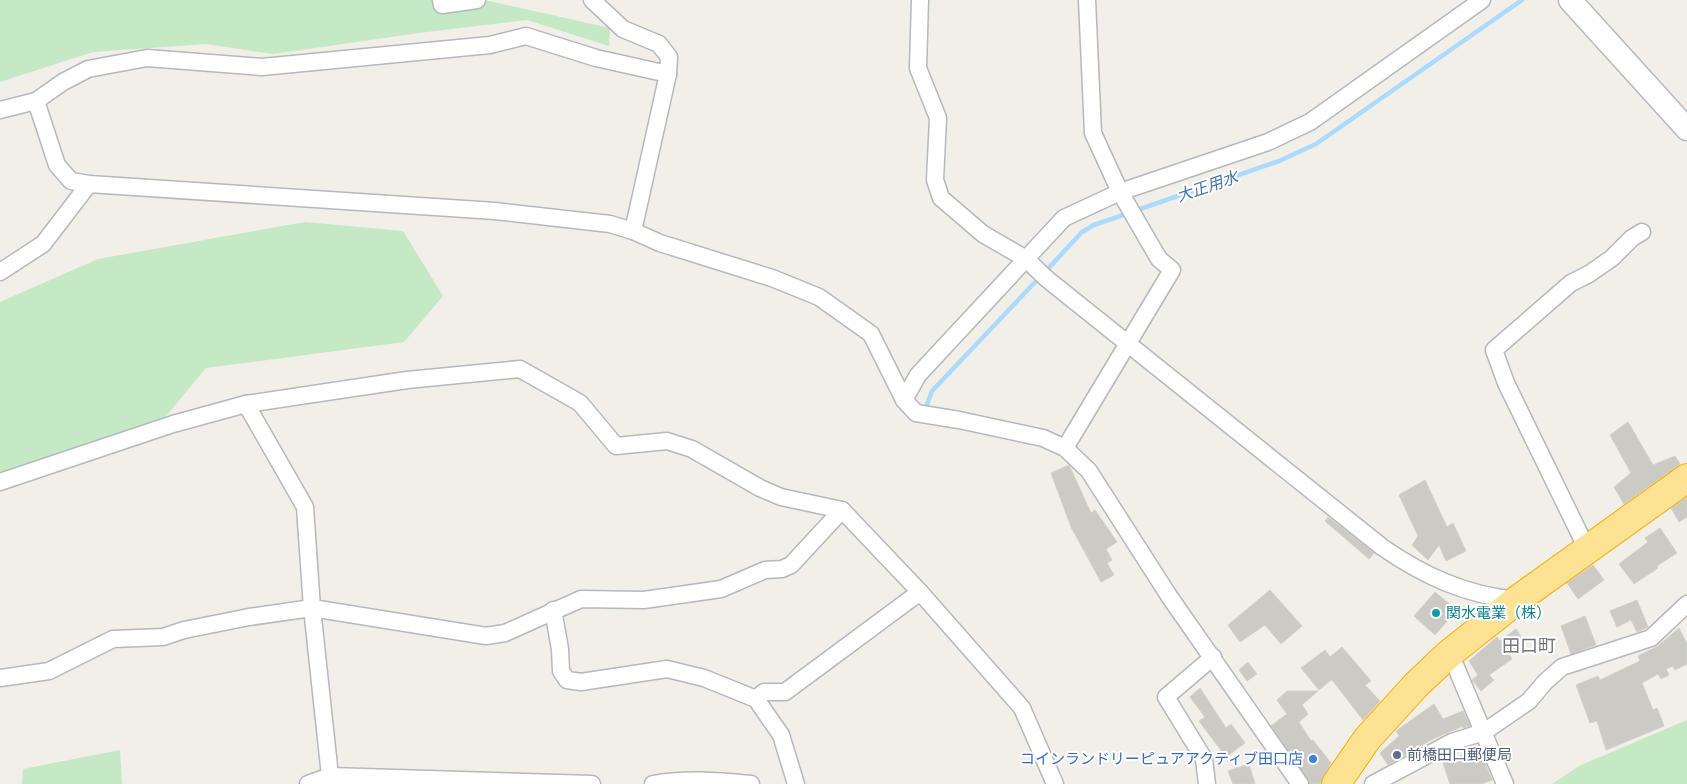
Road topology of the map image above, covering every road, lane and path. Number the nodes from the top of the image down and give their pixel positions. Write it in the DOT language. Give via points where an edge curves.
graph roads {
  1 [pos="441,0"];
  2 [pos="477,0"];
  3 [pos="592,0"];
  4 [pos="920,0"];
  5 [pos="1087,0"];
  6 [pos="1482,0"];
  7 [pos="1570,0"];
  8 [pos="668,74"];
  9 [pos="36,101"];
  10 [pos="0,110"];
  11 [pos="1687,129"];
  12 [pos="89,184"];
  13 [pos="1127,204"];
  14 [pos="633,231"];
  15 [pos="1642,232"];
  16 [pos="1029,263"];
  17 [pos="0,272"];
  18 [pos="1126,344"];
  19 [pos="904,400"];
  20 [pos="246,404"];
  21 [pos="1066,448"];
  22 [pos="1687,478"];
  23 [pos="0,482"];
  24 [pos="842,510"];
  25 [pos="1587,549"];
  26 [pos="920,592"];
  27 [pos="1517,600"];
  28 [pos="1687,604"];
  29 [pos="312,608"];
  30 [pos="553,610"];
  31 [pos="1450,654"];
  32 [pos="1213,657"];
  33 [pos="0,678"];
  34 [pos="756,699"];
  35 [pos="1484,732"];
  36 [pos="330,776"];
  37 [pos="308,784"];
  38 [pos="592,784"];
  39 [pos="653,784"];
  40 [pos="751,784"];
  41 [pos="796,784"];
  42 [pos="1055,784"];
  43 [pos="1207,784"];
  44 [pos="1300,784"];
  45 [pos="1336,784"];
  46 [pos="1373,784"];
  47 [pos="1505,784"];
  1 -- 2 [label="street" via="442,5"];
  3 -- 8 [label="street" via="623,29 659,44 669,57"];
  4 -- 16 [label="street" via="918,68 938,118 935,180 941,198 983,234"];
  5 -- 13 [label="street" via="1093,133"];
  6 -- 13 [label="street" via="1310,122"];
  7 -- 11 [label="street"];
  8 -- 9 [label="street" via="596,58 526,36 490,45 262,67 147,58 88,69"];
  8 -- 14 [label="street"];
  9 -- 10 [label="street"];
  9 -- 12 [label="street" via="57,165 71,180"];
  12 -- 14 [label="street" via="495,211 610,224"];
  12 -- 17 [label="street" via="43,244"];
  13 -- 16 [label="street" via="1064,218"];
  13 -- 18 [label="street" via="1159,259 1172,270"];
  14 -- 19 [label="street" via="819,297 871,334"];
  15 -- 25 [label="street" via="1590,274 1571,283 1494,350 1506,383"];
  16 -- 18 [label="street"];
  16 -- 19 [label="street" via="918,375"];
  18 -- 21 [label="street"];
  18 -- 27 [label="street" via="1413,569 1458,588 1492,598"];
  19 -- 21 [label="street" via="916,414 1043,438"];
  20 -- 23 [label="street" via="173,424"];
  20 -- 24 [label="street" via="407,380 520,369 580,403 616,446 667,441 692,449 781,497"];
  20 -- 29 [label="street" via="305,507"];
  21 -- 32 [label="street" via="1089,471 1169,596"];
  22 -- 25 [label="highway"];
  24 -- 26 [label="street"];
  24 -- 30 [label="street" via="791,565 782,570 765,570 721,589 644,600 581,599"];
  25 -- 27 [label="highway"];
  26 -- 34 [label="street" via="785,692 764,692"];
  26 -- 42 [label="street" via="1022,708"];
  27 -- 31 [label="highway"];
  28 -- 35 [label="street" via="1651,638 1562,667 1529,702"];
  29 -- 30 [label="street" via="486,636 505,633"];
  29 -- 33 [label="street" via="249,617 163,637 114,639 50,671"];
  29 -- 36 [label="street"];
  30 -- 34 [label="street" via="561,671 567,680 581,682 667,669 704,678"];
  31 -- 35 [label="street"];
  31 -- 45 [label="highway" via="1416,685 1367,739"];
  32 -- 43 [label="street" via="1166,697 1204,759"];
  32 -- 44 [label="street"];
  34 -- 41 [label="street" via="781,735"];
  35 -- 46 [label="street" via="1452,742"];
  35 -- 47 [label="street"];
  36 -- 37 [label="street"];
  36 -- 38 [label="street"];
  39 -- 40 [label="street" via="673,780"];
}
